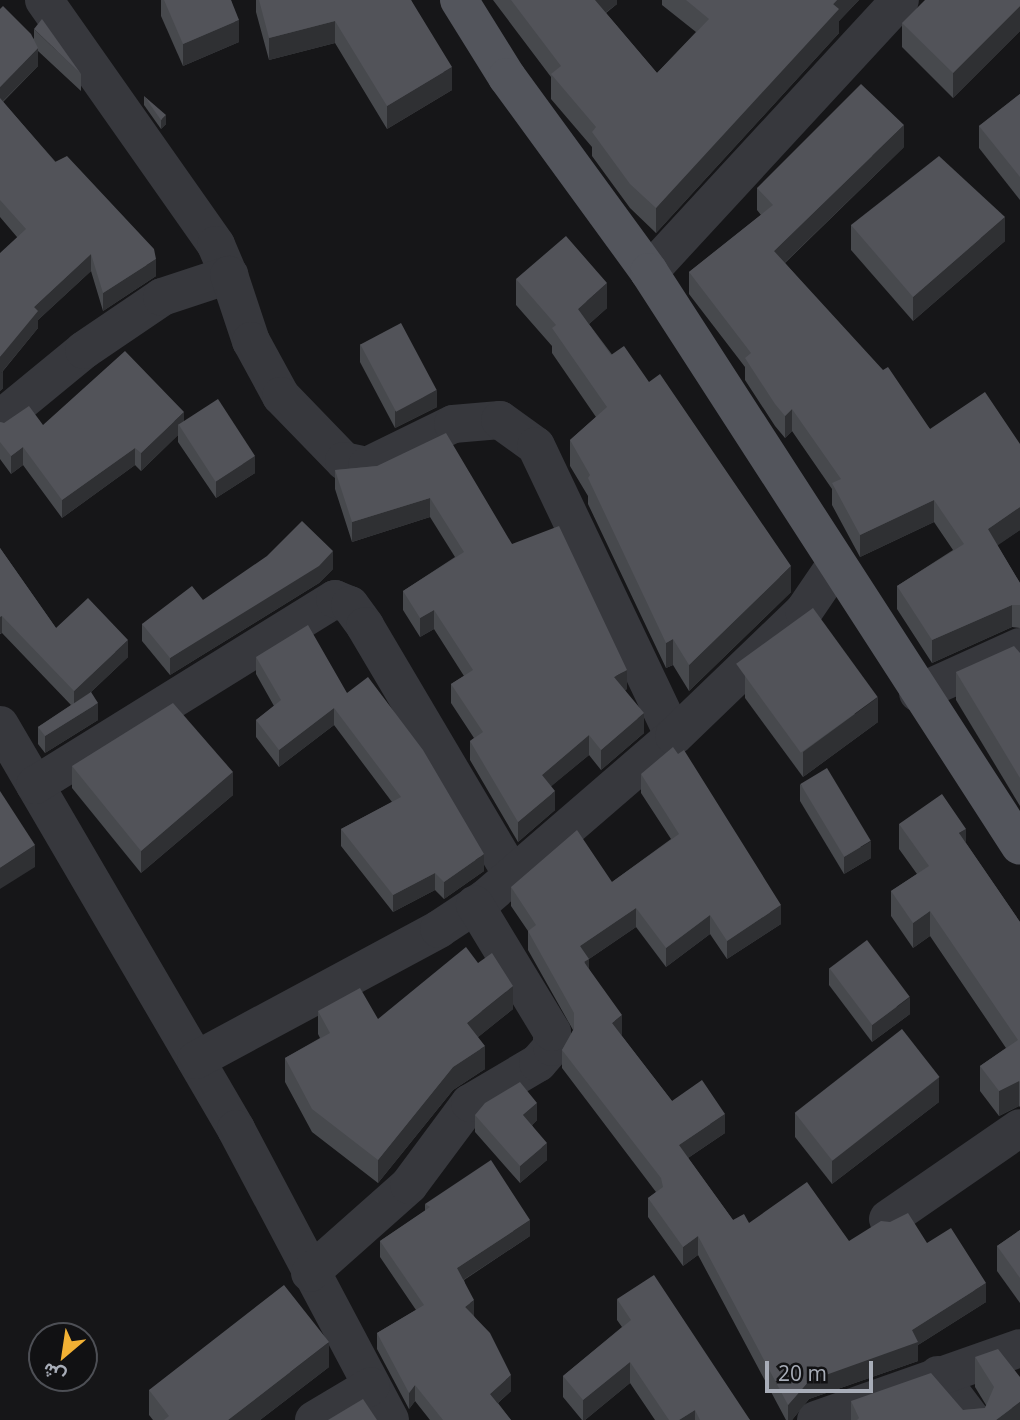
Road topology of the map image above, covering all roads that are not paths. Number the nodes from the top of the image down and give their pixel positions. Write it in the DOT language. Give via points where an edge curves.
graph roads {
  1 [pos="44,0"];
  2 [pos="459,0"];
  3 [pos="900,0"];
  4 [pos="649,271"];
  5 [pos="229,275"];
  6 [pos="0,419"];
  7 [pos="836,564"];
  8 [pos="1020,647"];
  9 [pos="918,693"];
  10 [pos="0,725"];
  11 [pos="674,736"];
  12 [pos="35,785"];
  13 [pos="1020,846"];
  14 [pos="512,875"];
  15 [pos="475,905"];
  16 [pos="196,1060"];
  17 [pos="1020,1128"];
  18 [pos="888,1219"];
  19 [pos="310,1273"];
  20 [pos="1020,1348"];
  21 [pos="938,1375"];
  22 [pos="371,1386"];
  23 [pos="314,1420"];
  24 [pos="390,1420"];
  25 [pos="816,1420"];
  26 [pos="972,1420"];
  1 -- 5 [label="street" via="216,245"];
  2 -- 4 [label="main road" via="507,77"];
  3 -- 4 [label="street"];
  4 -- 7 [label="main road"];
  5 -- 6 [label="street" via="162,297 84,350"];
  5 -- 11 [label="street" via="251,341 281,396 344,461 367,466 453,424 500,420 536,446"];
  7 -- 9 [label="main road"];
  7 -- 11 [label="street" via="804,611"];
  8 -- 9 [label="street"];
  9 -- 13 [label="main road"];
  10 -- 12 [label="street"];
  11 -- 14 [label="street"];
  12 -- 14 [label="street" via="335,598 350,605 365,626"];
  12 -- 16 [label="street"];
  14 -- 15 [label="street"];
  15 -- 16 [label="street"];
  15 -- 19 [label="street" via="552,1032 552,1047 538,1063 470,1103 409,1185"];
  16 -- 19 [label="street"];
  17 -- 18 [label="street"];
  19 -- 22 [label="street"];
  20 -- 21 [label="street"];
  21 -- 25 [label="street"];
  21 -- 26 [label="street"];
  22 -- 23 [label="street"];
  22 -- 24 [label="street"];
}
